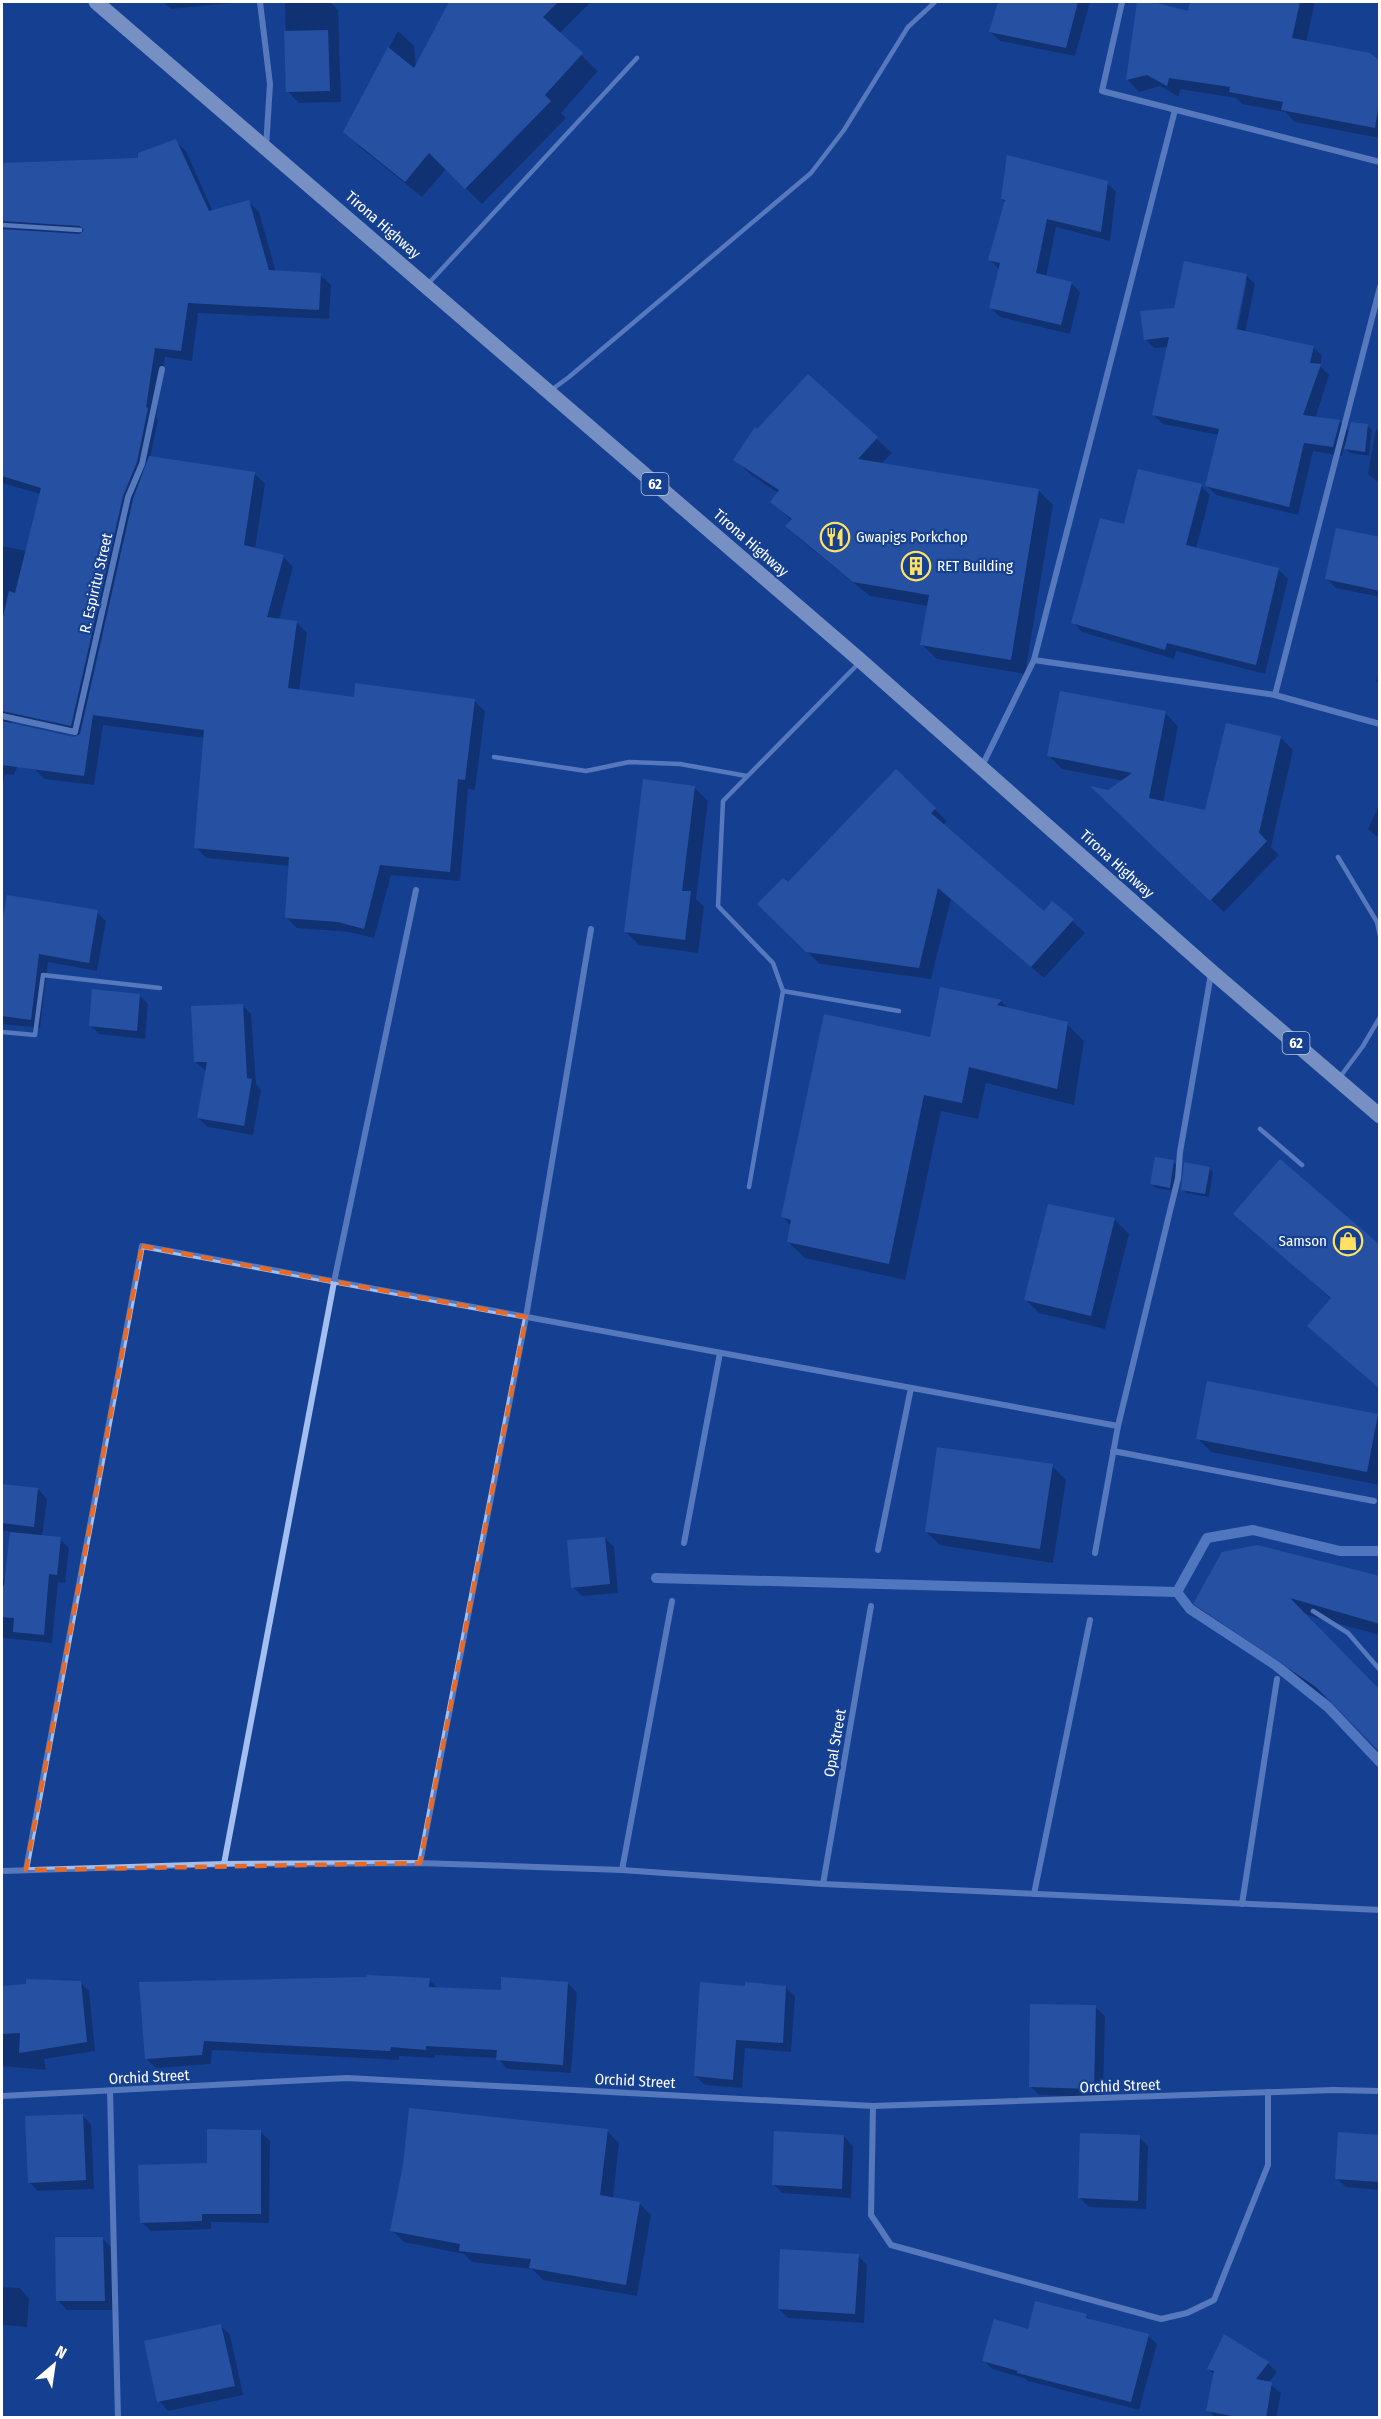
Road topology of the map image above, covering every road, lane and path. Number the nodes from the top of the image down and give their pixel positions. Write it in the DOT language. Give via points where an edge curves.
graph roads {
  1 [pos="96,2"];
  2 [pos="260,2"];
  3 [pos="934,2"];
  4 [pos="1122,2"];
  5 [pos="637,58"];
  6 [pos="1175,110"];
  7 [pos="266,148"];
  8 [pos="1380,162"];
  9 [pos="2,225"];
  10 [pos="80,230"];
  11 [pos="426,286"];
  12 [pos="1380,287"];
  13 [pos="162,369"];
  14 [pos="548,392"];
  15 [pos="1034,660"];
  16 [pos="861,661"];
  17 [pos="1275,695"];
  18 [pos="2,716"];
  19 [pos="1380,724"];
  20 [pos="494,757"];
  21 [pos="981,767"];
  22 [pos="747,776"];
  23 [pos="1338,857"];
  24 [pos="416,890"];
  25 [pos="591,929"];
  26 [pos="1380,936"];
  27 [pos="1211,971"];
  28 [pos="160,988"];
  29 [pos="783,991"];
  30 [pos="899,1011"];
  31 [pos="1380,1017"];
  32 [pos="2,1032"];
  33 [pos="1338,1080"];
  34 [pos="1380,1116"];
  35 [pos="1260,1129"];
  36 [pos="1302,1165"];
  37 [pos="749,1187"];
  38 [pos="334,1282"];
  39 [pos="526,1317"];
  40 [pos="720,1353"];
  41 [pos="911,1388"];
  42 [pos="1118,1426"];
  43 [pos="1113,1451"];
  44 [pos="1374,1501"];
  45 [pos="684,1544"];
  46 [pos="878,1550"];
  47 [pos="1095,1553"];
  48 [pos="672,1601"];
  49 [pos="871,1606"];
  50 [pos="1313,1611"];
  51 [pos="1090,1620"];
  52 [pos="1380,1670"];
  53 [pos="1277,1679"];
  54 [pos="420,1863"];
  55 [pos="224,1864"];
  56 [pos="26,1870"];
  57 [pos="622,1870"];
  58 [pos="2,1871"];
  59 [pos="823,1884"];
  60 [pos="1034,1894"];
  61 [pos="1242,1904"];
  62 [pos="1380,1910"];
  63 [pos="110,2091"];
  64 [pos="1380,2091"];
  65 [pos="1268,2092"];
  66 [pos="2,2096"];
  67 [pos="873,2106"];
  68 [pos="118,2418"];
  1 -- 7 [label="main road, Tirona Highway / 62"];
  2 -- 7 [label="street" via="270,84"];
  3 -- 14 [label="lane" via="908,27 844,130 811,173"];
  4 -- 6 [label="street" via="1102,91"];
  5 -- 11 [label="lane"];
  6 -- 8 [label="street"];
  6 -- 15 [label="street"];
  7 -- 11 [label="main road, Tirona Highway / 62"];
  9 -- 10 [label="lane"];
  11 -- 14 [label="main road, Tirona Highway / 62"];
  12 -- 17 [label="street"];
  13 -- 18 [label="street, R. Espiritu Street" via="141,464 128,497 75,732"];
  14 -- 16 [label="main road, Tirona Highway / 62"];
  15 -- 17 [label="street"];
  15 -- 21 [label="street"];
  16 -- 21 [label="main road, Tirona Highway / 62"];
  16 -- 22 [label="lane"];
  17 -- 19 [label="street"];
  20 -- 22 [label="lane" via="586,771 629,762 680,764"];
  21 -- 27 [label="main road, Tirona Highway / 62"];
  22 -- 29 [label="lane" via="723,801 718,906 773,963"];
  23 -- 26 [label="lane" via="1377,922"];
  24 -- 38 [label="street"];
  25 -- 39 [label="street"];
  27 -- 33 [label="main road, Tirona Highway / 62"];
  27 -- 42 [label="street" via="1178,1178"];
  28 -- 32 [label="lane" via="43,975 35,1035"];
  29 -- 30 [label="lane"];
  29 -- 37 [label="lane"];
  31 -- 33 [label="lane"];
  33 -- 34 [label="main road, Tirona Highway / 62"];
  35 -- 36 [label="lane"];
  38 -- 39 [label="street"];
  38 -- 55 [label="street"];
  38 -- 56 [label="street" via="142,1246"];
  39 -- 40 [label="street"];
  39 -- 54 [label="street"];
  40 -- 41 [label="street"];
  40 -- 45 [label="street"];
  41 -- 42 [label="street"];
  41 -- 46 [label="street"];
  42 -- 43 [label="street"];
  43 -- 44 [label="street"];
  43 -- 47 [label="street"];
  48 -- 57 [label="street"];
  49 -- 59 [label="street, Opal Street"];
  50 -- 52 [label="lane" via="1348,1633"];
  51 -- 60 [label="street"];
  53 -- 61 [label="street"];
  54 -- 55 [label="street"];
  54 -- 57 [label="street"];
  55 -- 56 [label="street"];
  56 -- 58 [label="street"];
  57 -- 59 [label="street"];
  59 -- 60 [label="street"];
  60 -- 61 [label="street"];
  61 -- 62 [label="street"];
  63 -- 66 [label="street, Orchid Street"];
  63 -- 67 [label="street, Orchid Street" via="347,2078"];
  63 -- 68 [label="street"];
  64 -- 65 [label="street, Orchid Street"];
  65 -- 67 [label="street, Orchid Street"];
  65 -- 67 [label="street" via="1268,2165 1214,2300 1187,2313 1161,2319 891,2245 871,2215"];
}
